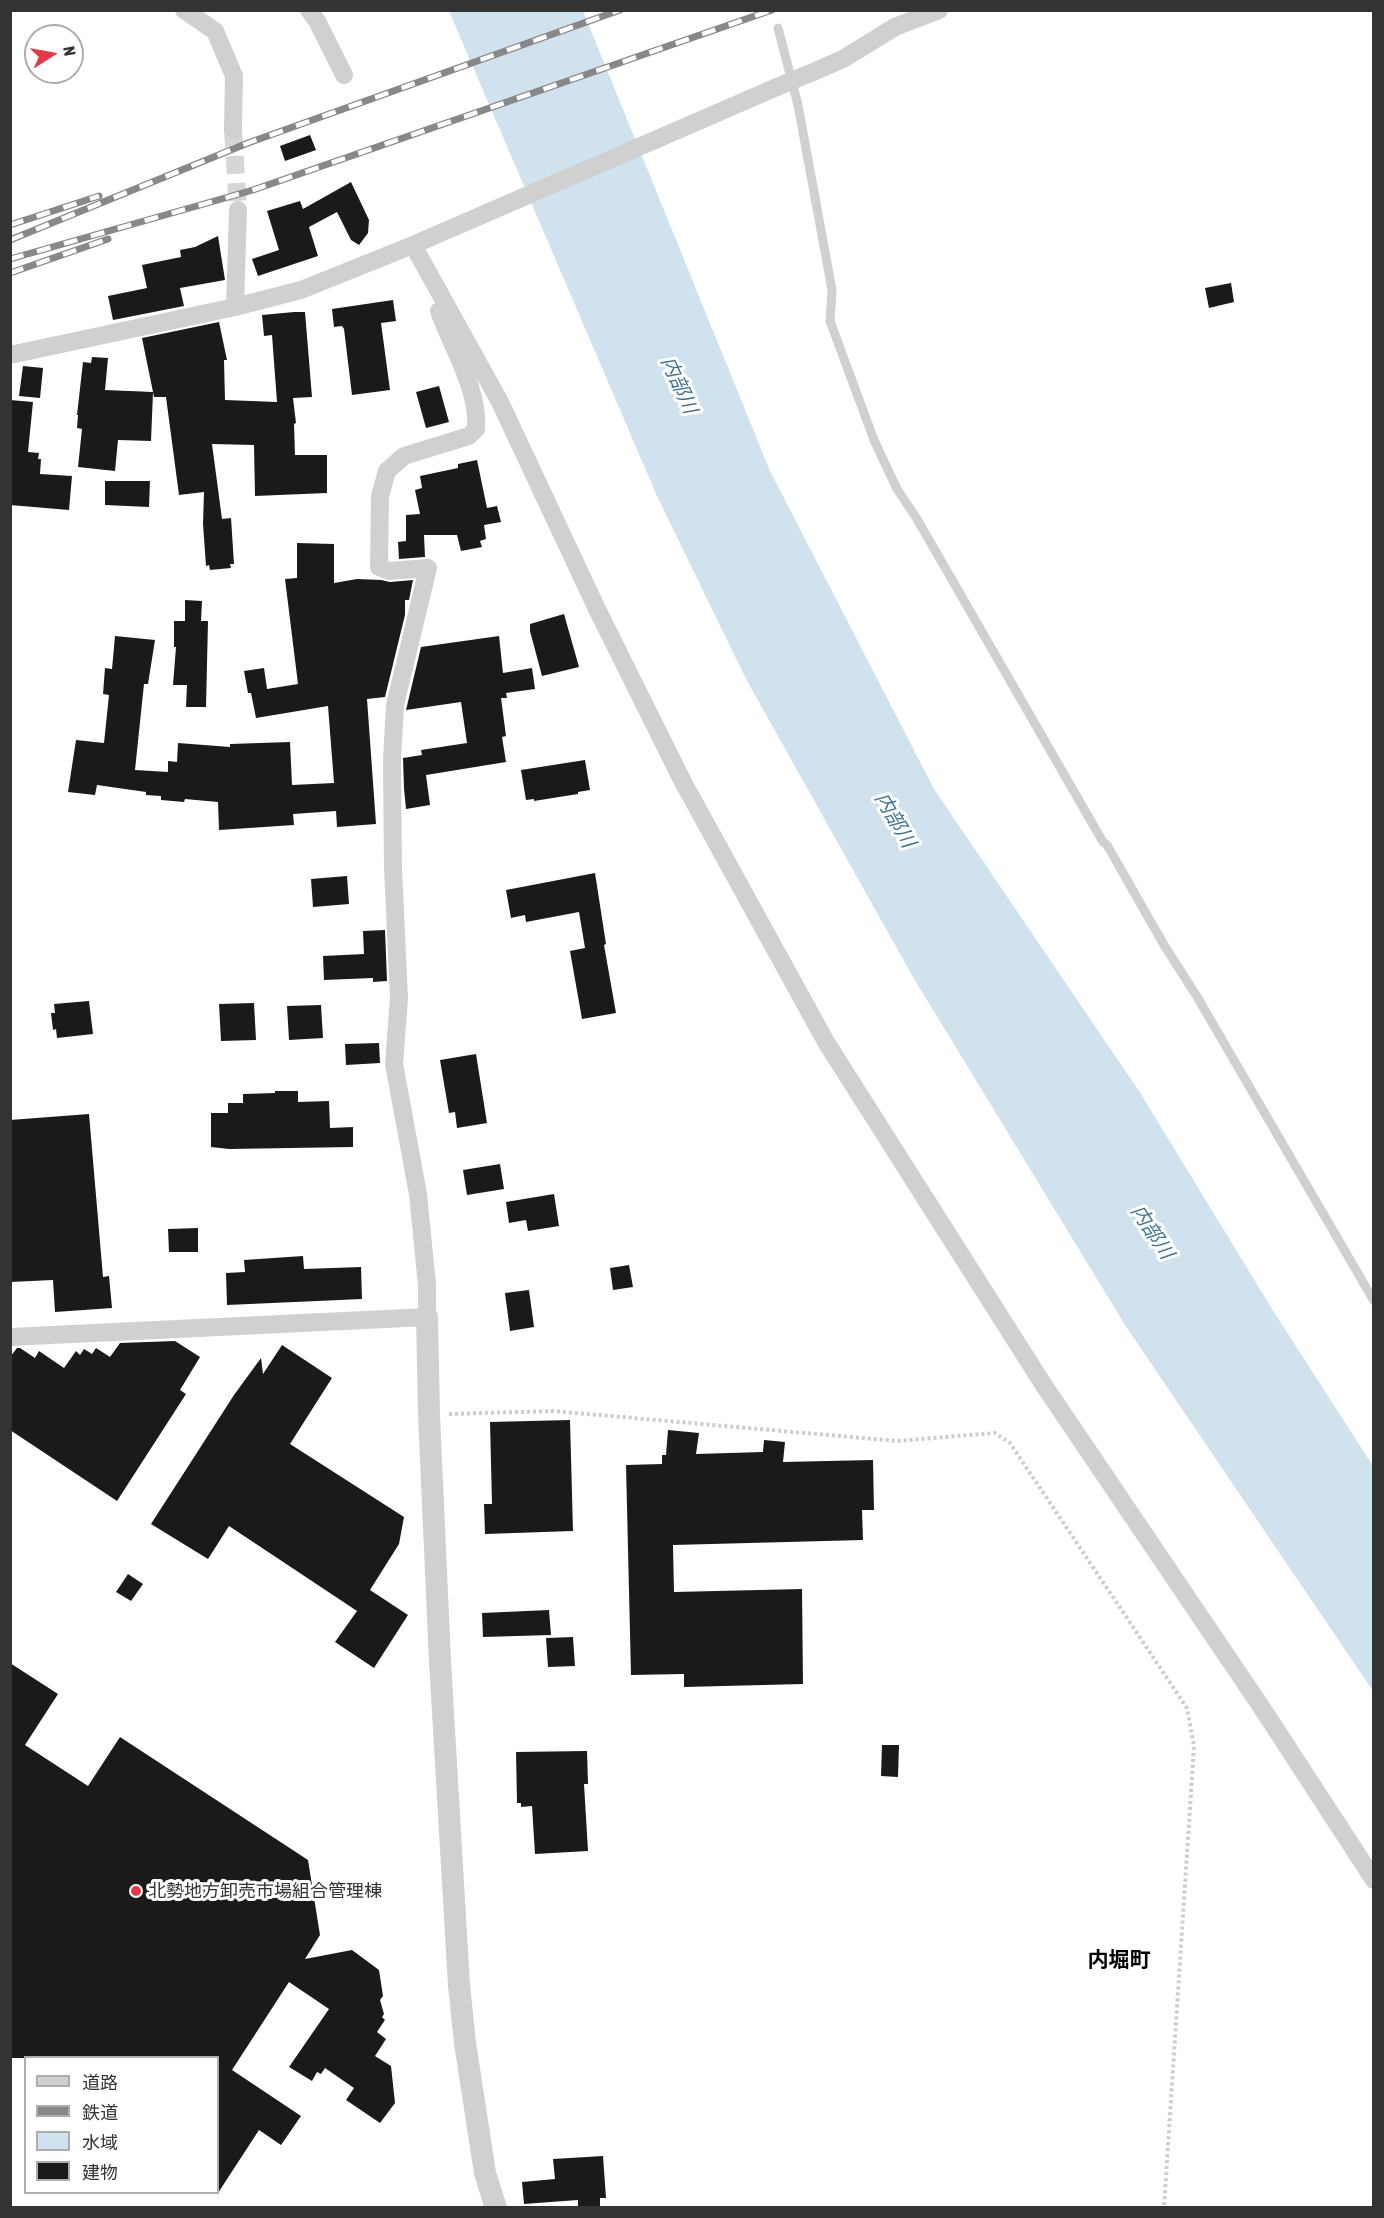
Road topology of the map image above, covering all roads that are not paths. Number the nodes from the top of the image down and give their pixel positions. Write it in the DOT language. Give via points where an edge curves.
graph roads {
  1 [pos="184,10"];
  2 [pos="309,10"];
  3 [pos="939,10"];
  4 [pos="778,28"];
  5 [pos="344,75"];
  6 [pos="233,129"];
  7 [pos="238,210"];
  8 [pos="413,245"];
  9 [pos="433,283"];
  10 [pos="235,307"];
  11 [pos="10,355"];
  12 [pos="1374,1301"];
  13 [pos="427,1317"];
  14 [pos="10,1337"];
  15 [pos="1374,1880"];
  16 [pos="496,2208"];
  1 -- 6 [label="street" via="215,31 234,76"];
  2 -- 5 [label="street"];
  3 -- 8 [label="street, bridge" via="895,27 843,59"];
  4 -- 12 [label="lane" via="800,116 832,290 830,321 874,440 897,489"];
  7 -- 10 [label="street"];
  8 -- 9 [label="street"];
  8 -- 10 [label="street" via="301,290"];
  9 -- 13 [label="street" via="440,313 470,390 476,429 470,436 404,456 387,471 380,496 380,567 428,568 395,705 392,760 399,998 394,1064 418,1194"];
  9 -- 15 [label="street" via="500,402 683,782 826,1042 1043,1384"];
  10 -- 11 [label="street"];
  13 -- 14 [label="street"];
  13 -- 16 [label="street" via="440,1661 459,1985 485,2173"];
}
